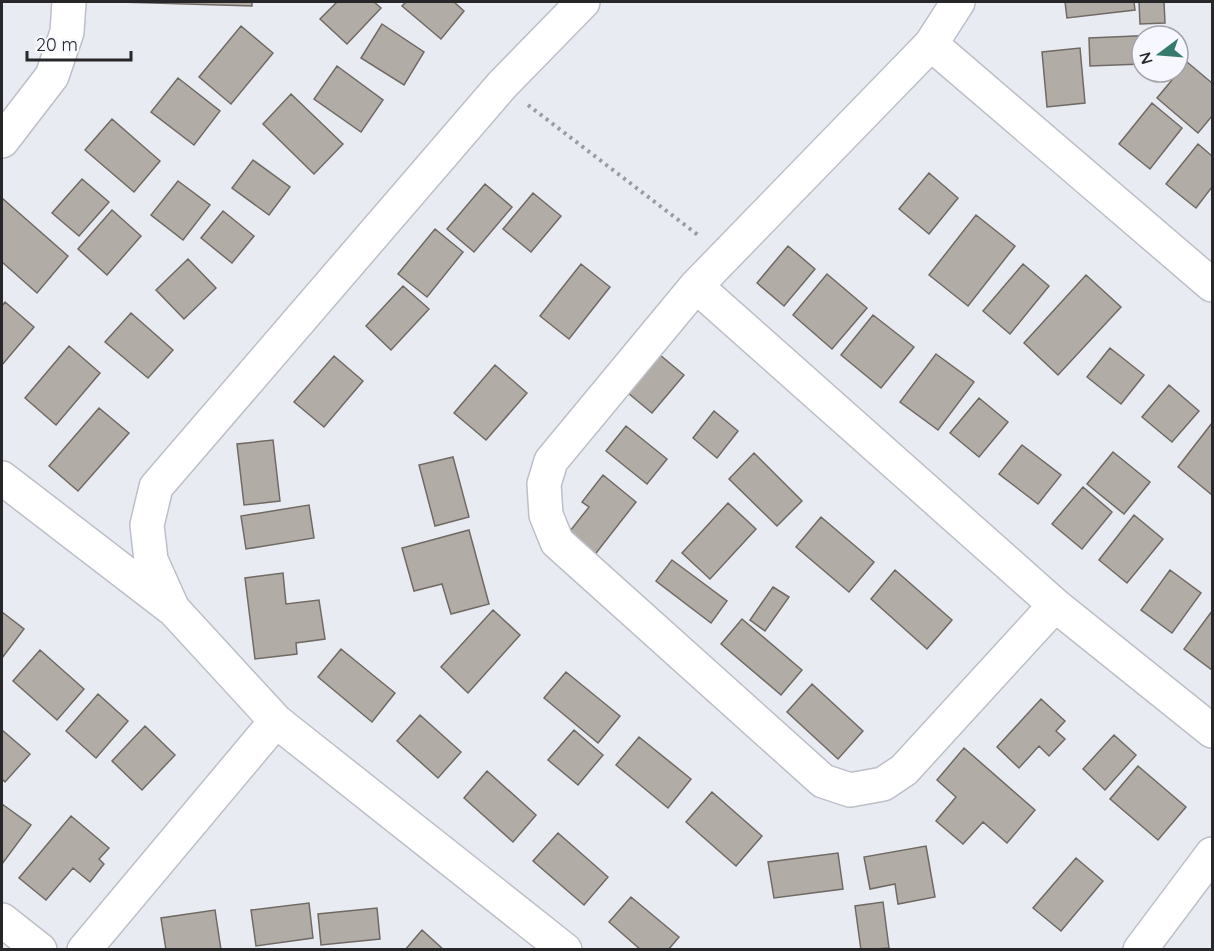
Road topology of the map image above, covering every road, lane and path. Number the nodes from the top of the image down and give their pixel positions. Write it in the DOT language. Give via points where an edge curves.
graph roads {
  1 [pos="69,2"];
  2 [pos="583,2"];
  3 [pos="958,2"];
  4 [pos="931,44"];
  5 [pos="502,85"];
  6 [pos="2,141"];
  7 [pos="725,255"];
  8 [pos="1212,285"];
  9 [pos="696,286"];
  10 [pos="2,478"];
  11 [pos="1055,605"];
  12 [pos="173,609"];
  13 [pos="276,721"];
  14 [pos="1212,731"];
  15 [pos="1212,854"];
  16 [pos="2,920"];
  17 [pos="40,950"];
  18 [pos="84,950"];
  19 [pos="565,950"];
  20 [pos="1140,950"];
  1 -- 6 [label="street" via="67,32 52,76"];
  2 -- 5 [label="street"];
  3 -- 4 [label="street"];
  4 -- 7 [label="street"];
  4 -- 8 [label="street"];
  5 -- 7 [label="path"];
  5 -- 12 [label="street" via="156,487 147,525 151,560"];
  7 -- 9 [label="street"];
  9 -- 11 [label="street"];
  9 -- 11 [label="street" via="551,461 544,484 546,515 557,542 823,781 850,790 884,784 904,770"];
  10 -- 12 [label="street"];
  11 -- 14 [label="street"];
  12 -- 13 [label="street"];
  13 -- 18 [label="street"];
  13 -- 19 [label="street"];
  15 -- 20 [label="street"];
  16 -- 17 [label="street"];
}
